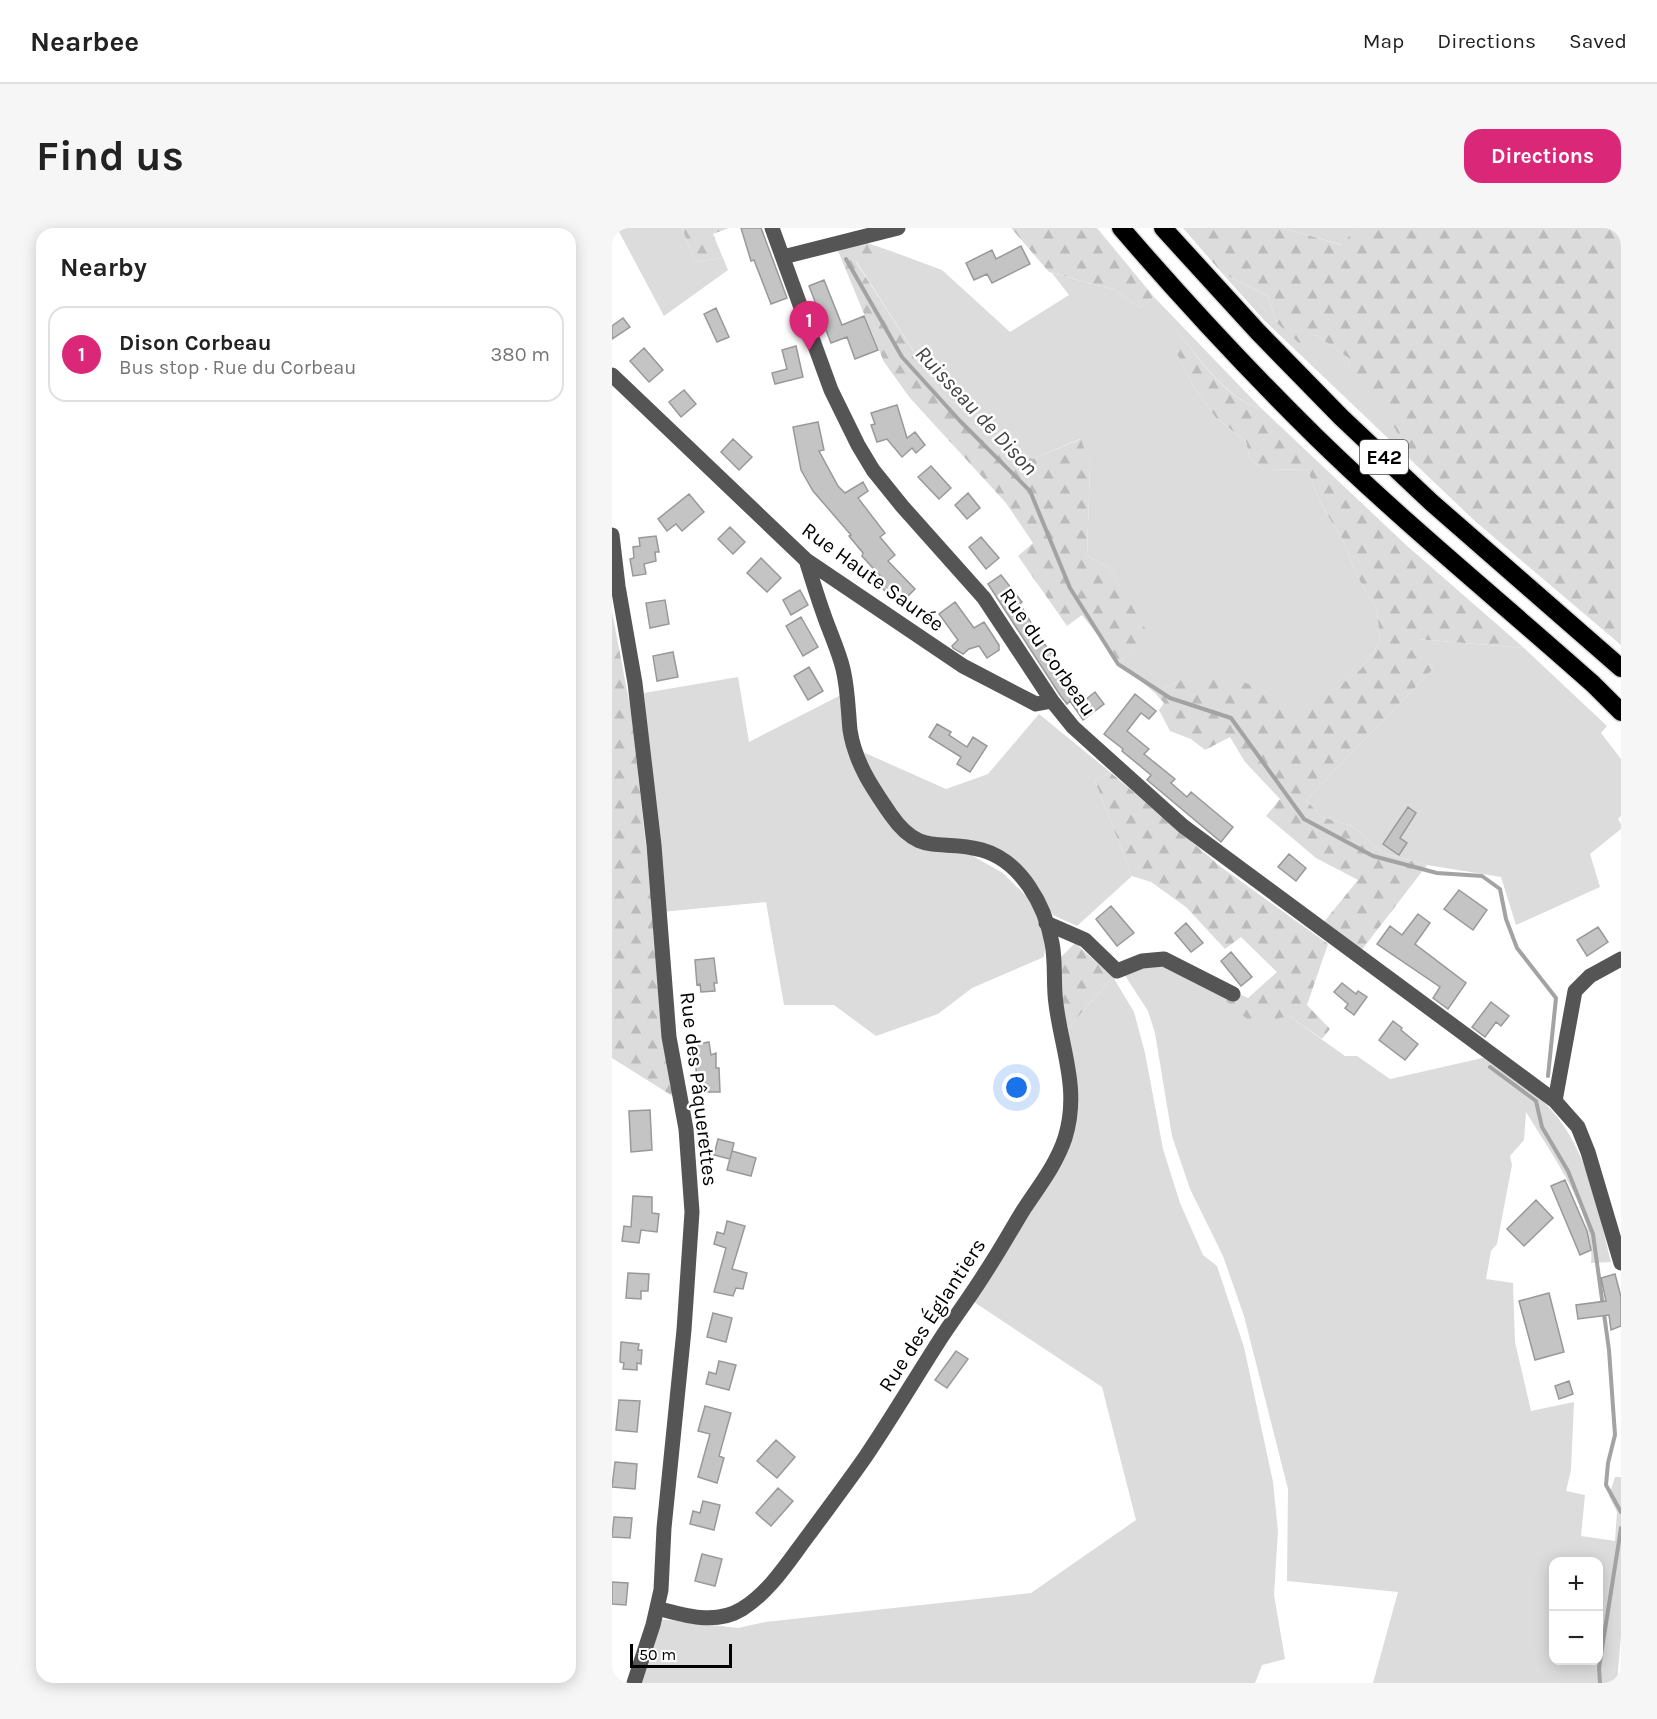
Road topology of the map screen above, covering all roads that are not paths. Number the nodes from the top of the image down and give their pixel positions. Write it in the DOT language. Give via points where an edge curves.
graph roads {
  1 [pos="772,228"];
  2 [pos="898,228"];
  3 [pos="1121,228"];
  4 [pos="1163,228"];
  5 [pos="783,257"];
  6 [pos="612,375"];
  7 [pos="612,535"];
  8 [pos="806,560"];
  9 [pos="1621,668"];
  10 [pos="1052,701"];
  11 [pos="1621,712"];
  12 [pos="1046,923"];
  13 [pos="1621,959"];
  14 [pos="1233,994"];
  15 [pos="1555,1101"];
  16 [pos="1621,1263"];
  17 [pos="657,1608"];
  18 [pos="634,1683"];
  1 -- 5 [label="street, Rue du Corbeau"];
  2 -- 5 [label="street"];
  3 -- 11 [label="highway, E42" via="1227,346 1317,437"];
  4 -- 9 [label="highway, E42" via="1341,417 1431,502"];
  5 -- 10 [label="street, Rue du Corbeau" via="831,390 873,470 984,598"];
  6 -- 8 [label="street, Rue Haute Saurée"];
  7 -- 17 [label="street, Rue des Pâquerettes" via="635,684 654,845 669,1037 686,1129 692,1212"];
  8 -- 10 [label="street, Rue Haute Saurée" via="963,666 1036,704"];
  8 -- 12 [label="street, Rue des Églantiers" via="843,668 850,732 858,763 894,819 916,840 930,845 981,849 997,856 1026,882 1042,907"];
  10 -- 15 [label="street, Rue du Corbeau" via="1073,727 1183,826"];
  12 -- 14 [label="street" via="1085,940 1117,971 1142,961 1164,959"];
  12 -- 17 [label="street, Rue des Églantiers" via="1052,940 1055,1002 1071,1081 1072,1111 1051,1169 867,1455 763,1592 746,1607 717,1618"];
  13 -- 15 [label="street" via="1590,976 1575,991"];
  15 -- 16 [label="street, Rue du Corbeau" via="1578,1127"];
  17 -- 18 [label="street, Rue des Pâquerettes"];
}
